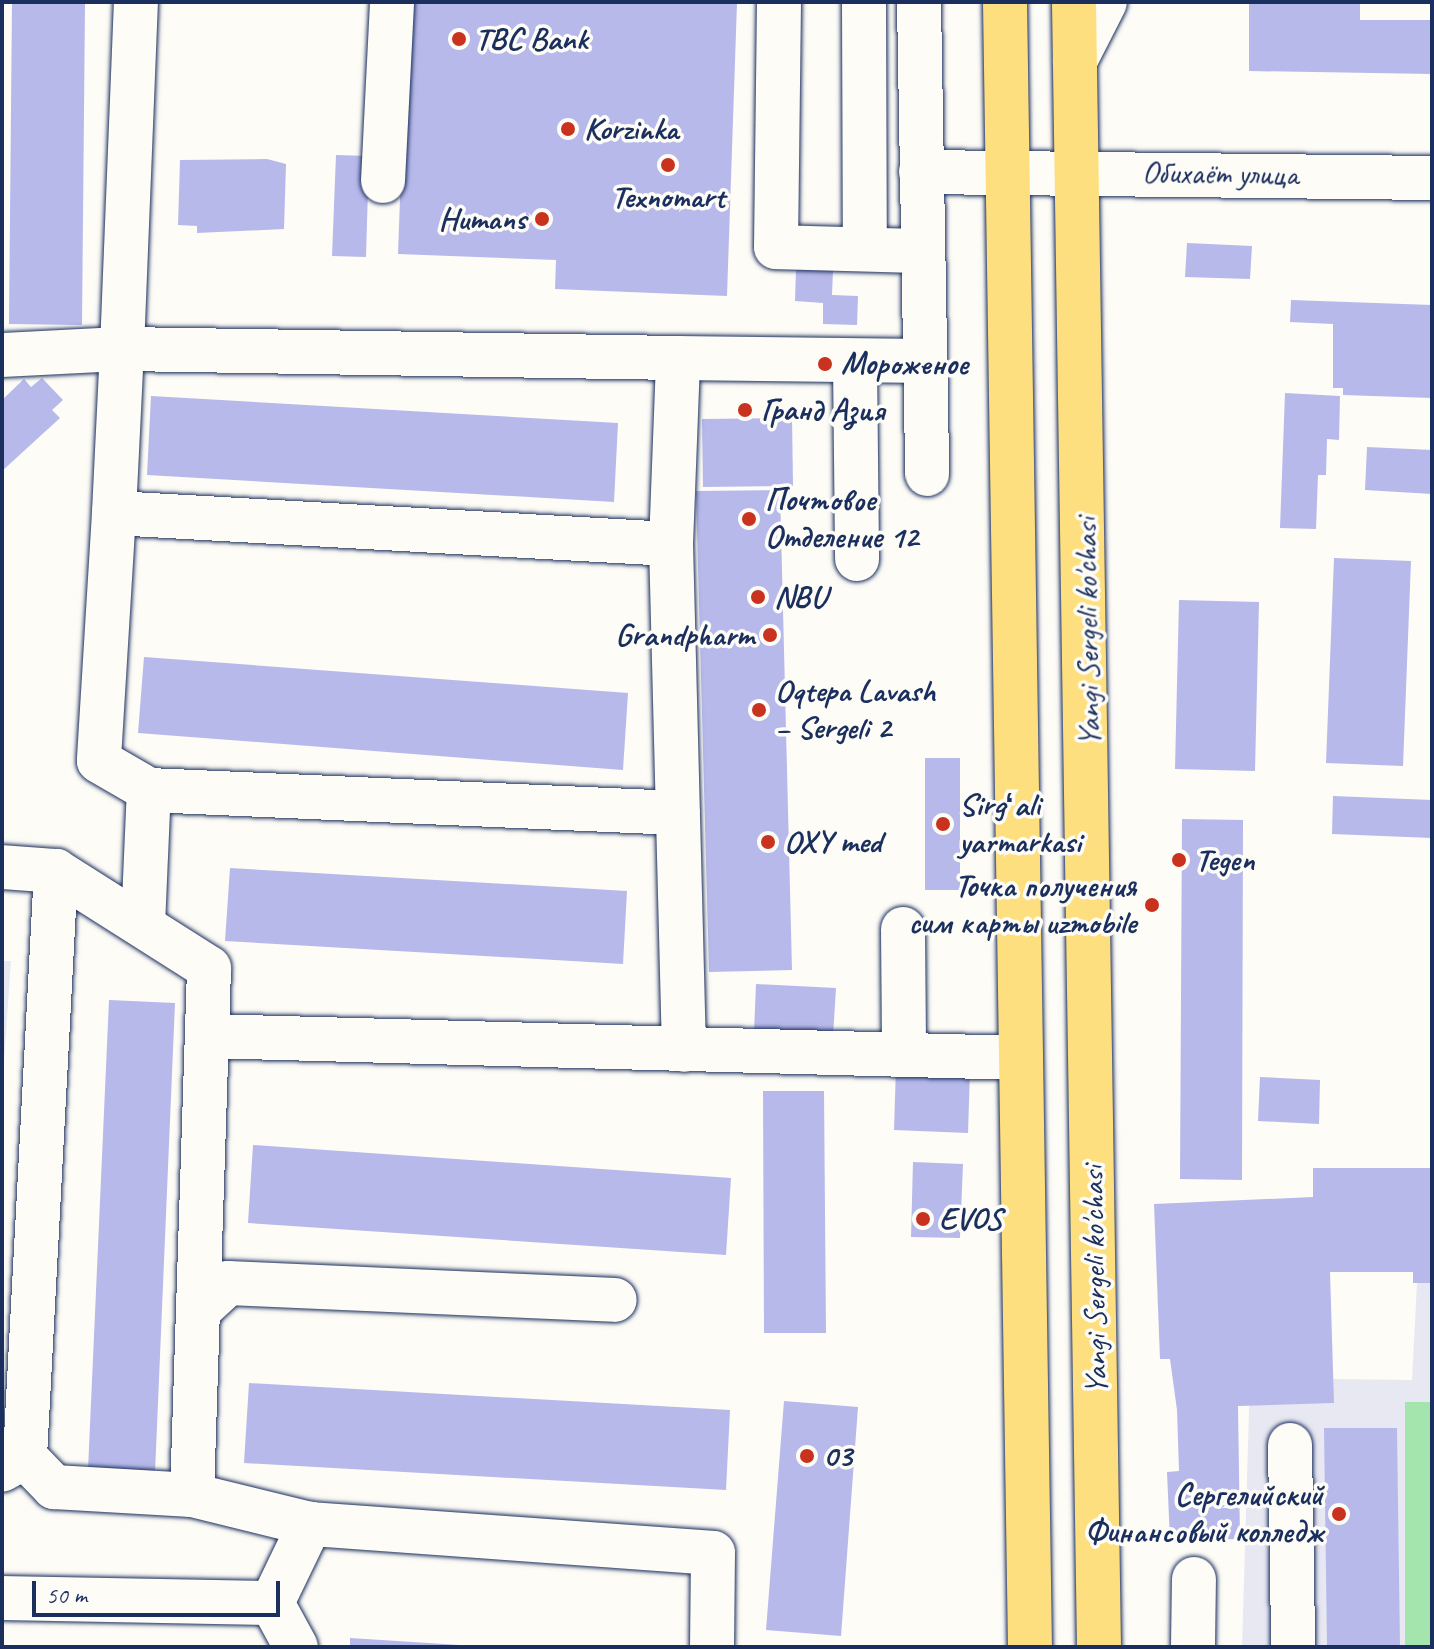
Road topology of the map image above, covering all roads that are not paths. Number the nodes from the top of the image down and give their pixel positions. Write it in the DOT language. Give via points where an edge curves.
graph roads {
  1 [pos="136,2"];
  2 [pos="392,2"];
  3 [pos="779,2"];
  4 [pos="864,2"];
  5 [pos="919,2"];
  6 [pos="1005,2"];
  7 [pos="1074,2"];
  8 [pos="1105,2"];
  9 [pos="1075,61"];
  10 [pos="921,172"];
  11 [pos="1008,172"];
  12 [pos="1078,173"];
  13 [pos="1432,178"];
  14 [pos="383,181"];
  15 [pos="865,249"];
  16 [pos="923,251"];
  17 [pos="122,349"];
  18 [pos="2,355"];
  19 [pos="678,358"];
  20 [pos="855,361"];
  21 [pos="925,361"];
  22 [pos="927,474"];
  23 [pos="114,513"];
  24 [pos="671,544"];
  25 [pos="857,559"];
  26 [pos="149,790"];
  27 [pos="678,813"];
  28 [pos="2,867"];
  29 [pos="56,871"];
  30 [pos="143,925"];
  31 [pos="903,929"];
  32 [pos="207,1036"];
  33 [pos="684,1050"];
  34 [pos="904,1054"];
  35 [pos="1021,1058"];
  36 [pos="615,1300"];
  37 [pos="198,1311"];
  38 [pos="1290,1445"];
  39 [pos="13,1464"];
  40 [pos="192,1495"];
  41 [pos="310,1524"];
  42 [pos="1194,1579"];
  43 [pos="2,1598"];
  44 [pos="272,1603"];
  45 [pos="296,1647"];
  46 [pos="712,1647"];
  47 [pos="1030,1647"];
  48 [pos="1099,1647"];
  49 [pos="1193,1647"];
  50 [pos="1293,1647"];
  1 -- 17 [label="street"];
  2 -- 14 [label="street"];
  3 -- 15 [label="street" via="776,247"];
  4 -- 15 [label="street"];
  5 -- 10 [label="street"];
  6 -- 11 [label="main road"];
  7 -- 9 [label="main road, Yangi Sergeli ko'chasi"];
  8 -- 9 [label="street"];
  9 -- 12 [label="main road, Yangi Sergeli ko'chasi"];
  10 -- 11 [label="street, Обихаёт улица"];
  10 -- 16 [label="street"];
  11 -- 12 [label="street, Обихаёт улица"];
  11 -- 35 [label="main road"];
  12 -- 13 [label="street, Обихаёт улица"];
  12 -- 48 [label="main road, Yangi Sergeli ko'chasi"];
  15 -- 16 [label="street"];
  16 -- 21 [label="street"];
  17 -- 18 [label="street"];
  17 -- 19 [label="street"];
  17 -- 23 [label="street"];
  19 -- 20 [label="street"];
  19 -- 24 [label="street"];
  20 -- 21 [label="street"];
  20 -- 25 [label="street"];
  21 -- 22 [label="street"];
  23 -- 24 [label="street"];
  23 -- 26 [label="street" via="99,761"];
  24 -- 27 [label="street"];
  26 -- 27 [label="street"];
  26 -- 30 [label="street"];
  27 -- 33 [label="street"];
  28 -- 29 [label="street"];
  29 -- 30 [label="street"];
  29 -- 39 [label="street"];
  30 -- 32 [label="street" via="209,968"];
  31 -- 34 [label="street"];
  32 -- 33 [label="street"];
  32 -- 37 [label="street"];
  33 -- 34 [label="street"];
  34 -- 35 [label="street"];
  35 -- 47 [label="main road"];
  36 -- 37 [label="street" via="228,1283"];
  37 -- 40 [label="street"];
  38 -- 50 [label="street"];
  39 -- 40 [label="street" via="54,1487"];
  40 -- 41 [label="street"];
  41 -- 44 [label="street"];
  41 -- 46 [label="street" via="713,1553"];
  42 -- 49 [label="street"];
  43 -- 44 [label="street"];
  44 -- 45 [label="street"];
}
